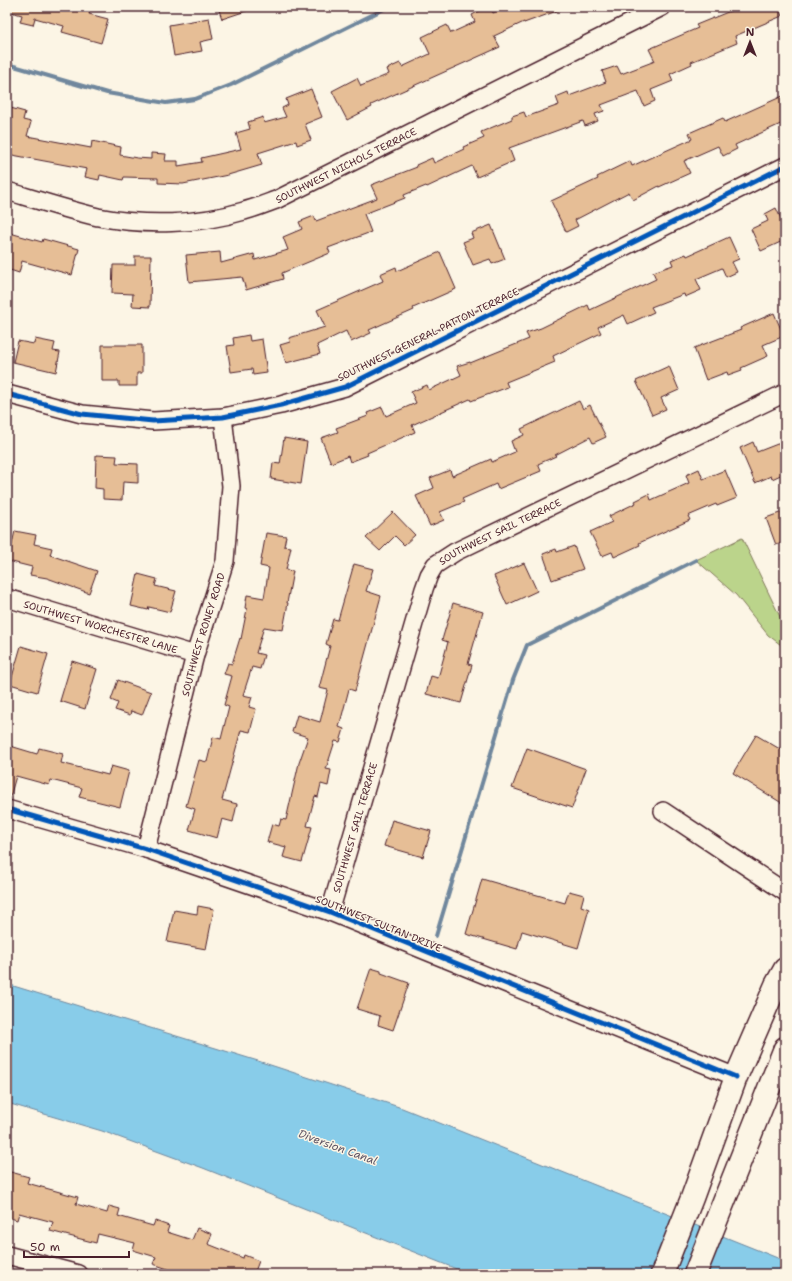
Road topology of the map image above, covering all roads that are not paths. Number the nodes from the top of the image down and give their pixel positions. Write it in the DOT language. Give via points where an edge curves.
graph roads {
  1 [pos="662,7"];
  2 [pos="785,166"];
  3 [pos="7,191"];
  4 [pos="785,393"];
  5 [pos="7,394"];
  6 [pos="223,417"];
  7 [pos="7,598"];
  8 [pos="195,655"];
  9 [pos="7,809"];
  10 [pos="663,811"];
  11 [pos="146,849"];
  12 [pos="785,892"];
  13 [pos="330,912"];
  14 [pos="785,969"];
  15 [pos="785,1048"];
  16 [pos="736,1077"];
  17 [pos="7,1255"];
  18 [pos="78,1274"];
  19 [pos="662,1274"];
  20 [pos="695,1274"];
  1 -- 3 [label="street, SOUTHWEST NICHOLS TERRACE" via="276,200 243,212 198,220 146,222 98,217"];
  2 -- 6 [label="street, SOUTHWEST GENERAL PATTON TERRACE" via="345,386 281,405"];
  4 -- 13 [label="street, SOUTHWEST SAIL TERRACE" via="455,552 436,565 424,589"];
  5 -- 6 [label="street, SOUTHWEST GENERAL PATTON TERRACE" via="82,414 153,421"];
  6 -- 8 [label="street, SOUTHWEST RONEY ROAD" via="231,486 226,561"];
  7 -- 8 [label="street, SOUTHWEST WORCHESTER LANE"];
  8 -- 11 [label="street, SOUTHWEST RONEY ROAD"];
  9 -- 11 [label="street, SOUTHWEST SULTAN DRIVE"];
  10 -- 12 [label="street"];
  11 -- 13 [label="street, SOUTHWEST SULTAN DRIVE"];
  13 -- 16 [label="street, SOUTHWEST SULTAN DRIVE"];
  14 -- 16 [label="main road"];
  15 -- 20 [label="main road"];
  16 -- 19 [label="main road"];
  17 -- 18 [label="street"];
}
